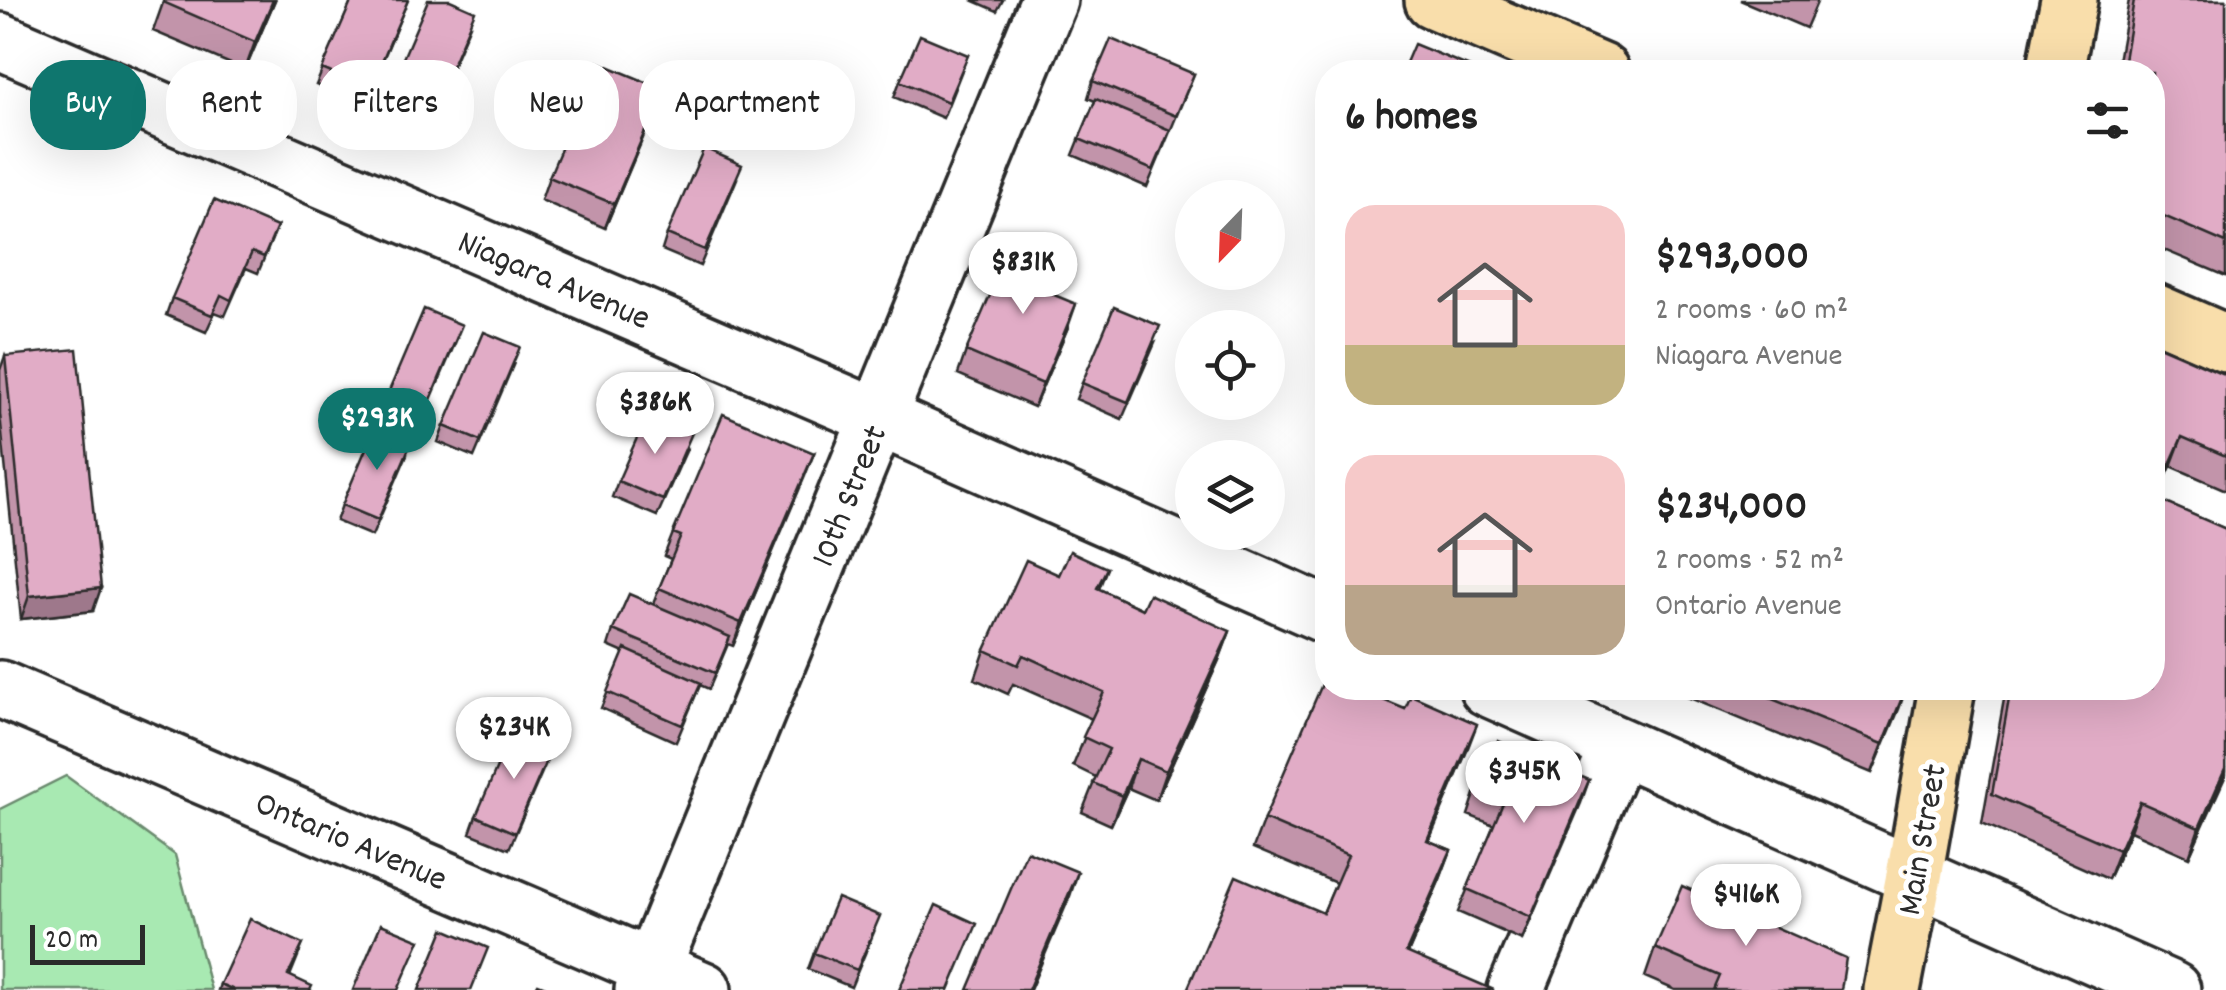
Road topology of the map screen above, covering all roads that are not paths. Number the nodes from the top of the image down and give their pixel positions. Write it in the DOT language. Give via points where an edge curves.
graph roads {
  1 [pos="1048,0"];
  2 [pos="1433,0"];
  3 [pos="2069,0"];
  4 [pos="1510,15"];
  5 [pos="0,41"];
  6 [pos="1582,60"];
  7 [pos="2057,60"];
  8 [pos="2165,316"];
  9 [pos="2226,342"];
  10 [pos="879,418"];
  11 [pos="1315,610"];
  12 [pos="0,690"];
  13 [pos="1523,700"];
  14 [pos="1944,700"];
  15 [pos="1620,746"];
  16 [pos="1914,876"];
  17 [pos="648,979"];
  18 [pos="703,990"];
  19 [pos="1516,990"];
  20 [pos="1892,990"];
  21 [pos="2172,990"];
  1 -- 10 [label="street, 10th Street"];
  2 -- 4 [label="main road"];
  3 -- 7 [label="main road"];
  4 -- 6 [label="main road"];
  5 -- 10 [label="street, Niagara Avenue"];
  8 -- 9 [label="main road"];
  10 -- 11 [label="street, Niagara Avenue"];
  10 -- 17 [label="street, 10th Street"];
  12 -- 17 [label="street, Ontario Avenue"];
  13 -- 15 [label="street"];
  14 -- 16 [label="main road, Main Street"];
  15 -- 16 [label="street"];
  15 -- 19 [label="street"];
  16 -- 20 [label="main road, Main Street"];
  16 -- 21 [label="street"];
  17 -- 18 [label="street, Ontario Avenue"];
}
